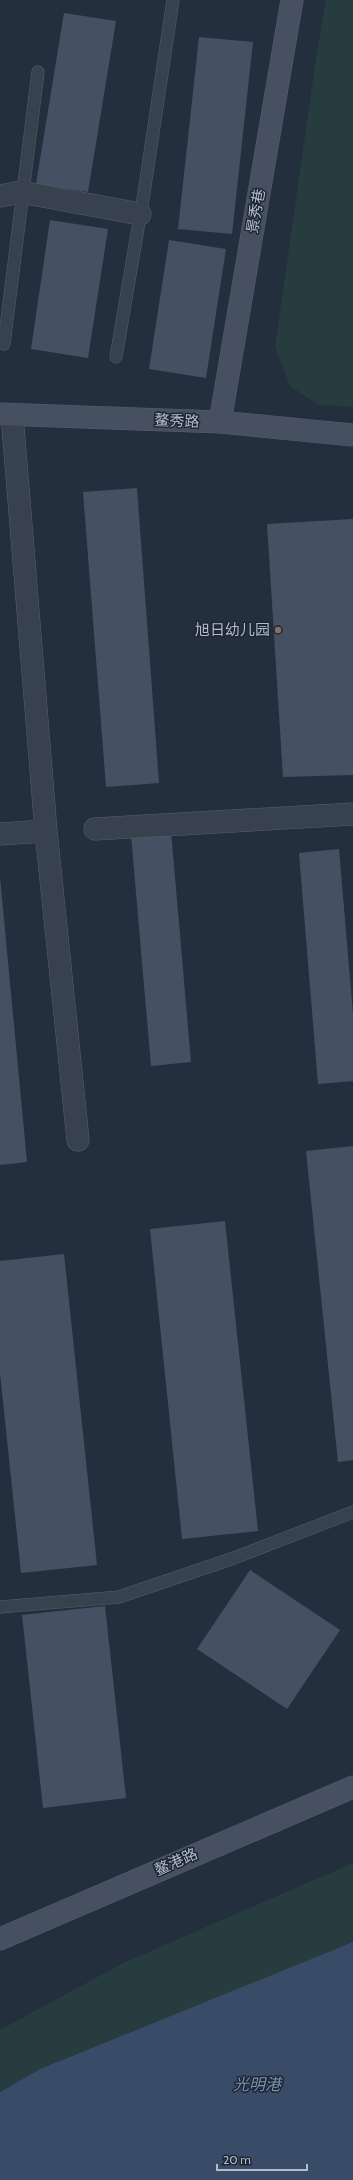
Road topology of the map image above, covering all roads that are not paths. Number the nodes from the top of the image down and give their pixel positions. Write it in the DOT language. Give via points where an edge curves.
graph roads {
  1 [pos="173,0"];
  2 [pos="292,0"];
  3 [pos="38,72"];
  4 [pos="21,192"];
  5 [pos="0,196"];
  6 [pos="140,214"];
  7 [pos="4,344"];
  8 [pos="116,357"];
  9 [pos="6,414"];
  10 [pos="220,422"];
  11 [pos="353,435"];
  12 [pos="353,814"];
  13 [pos="95,829"];
  14 [pos="46,831"];
  15 [pos="0,834"];
  16 [pos="78,1140"];
  17 [pos="353,1512"];
  18 [pos="0,1607"];
  19 [pos="353,1787"];
  20 [pos="0,1939"];
  1 -- 6 [label="lane"];
  2 -- 10 [label="street, 景秀巷"];
  3 -- 4 [label="lane"];
  4 -- 5 [label="street"];
  4 -- 6 [label="street"];
  4 -- 7 [label="lane"];
  6 -- 8 [label="lane"];
  9 -- 10 [label="street, 鳌秀路"];
  9 -- 14 [label="street"];
  10 -- 11 [label="street, 鳌秀路"];
  12 -- 13 [label="street"];
  14 -- 15 [label="street"];
  14 -- 16 [label="street"];
  17 -- 18 [label="lane" via="234,1558 119,1597"];
  19 -- 20 [label="street, 鳌港路"];
}
